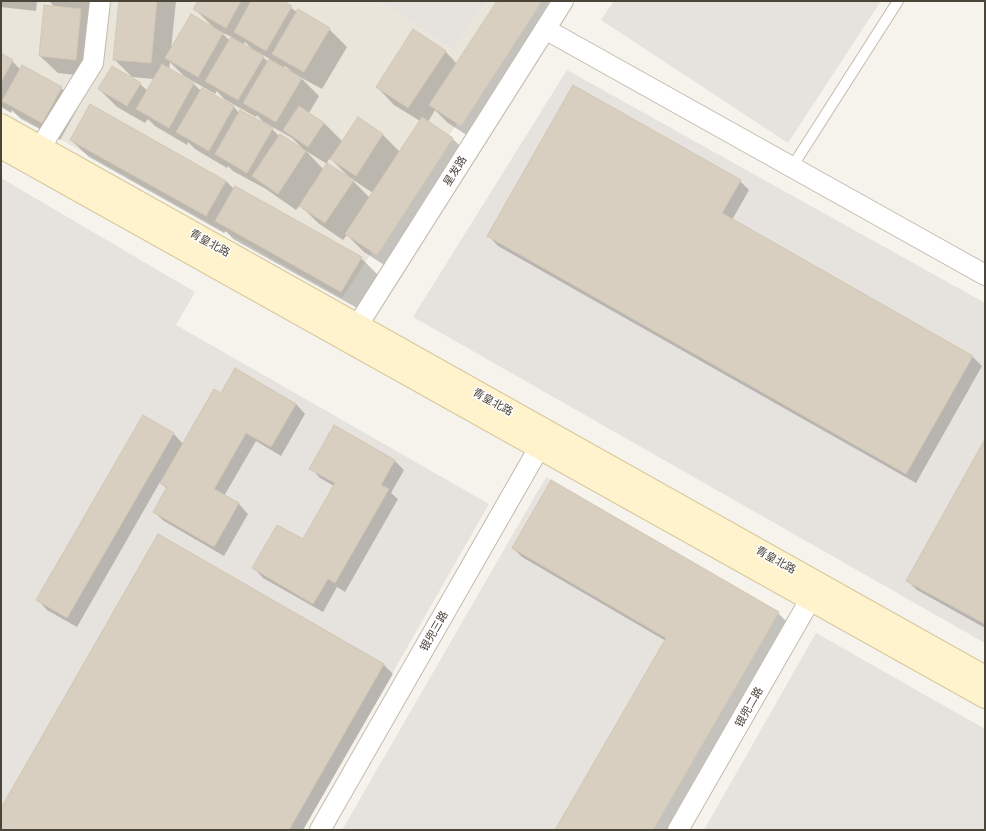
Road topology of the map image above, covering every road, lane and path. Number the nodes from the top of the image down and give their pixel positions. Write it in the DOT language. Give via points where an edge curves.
graph roads {
  1 [pos="100,1"];
  2 [pos="563,1"];
  3 [pos="898,1"];
  4 [pos="546,29"];
  5 [pos="1,126"];
  6 [pos="1,147"];
  7 [pos="36,156"];
  8 [pos="792,167"];
  9 [pos="985,275"];
  10 [pos="352,333"];
  11 [pos="543,440"];
  12 [pos="814,592"];
  13 [pos="985,677"];
  14 [pos="985,697"];
  15 [pos="320,830"];
  16 [pos="678,830"];
  1 -- 7 [label="street" via="93,63"];
  2 -- 4 [label="street, 星发路"];
  3 -- 8 [label="lane"];
  4 -- 8 [label="street"];
  4 -- 10 [label="street, 星发路"];
  5 -- 7 [label="street, 青皇北路"];
  6 -- 7 [label="street, 青皇北路"];
  7 -- 10 [label="street, 青皇北路"];
  8 -- 9 [label="street"];
  10 -- 11 [label="street, 青皇北路"];
  11 -- 12 [label="street, 青皇北路"];
  11 -- 15 [label="street, 银兜三路"];
  12 -- 13 [label="street, 青皇北路"];
  12 -- 14 [label="street, 青皇北路"];
  12 -- 16 [label="street, 银兜二路"];
}
